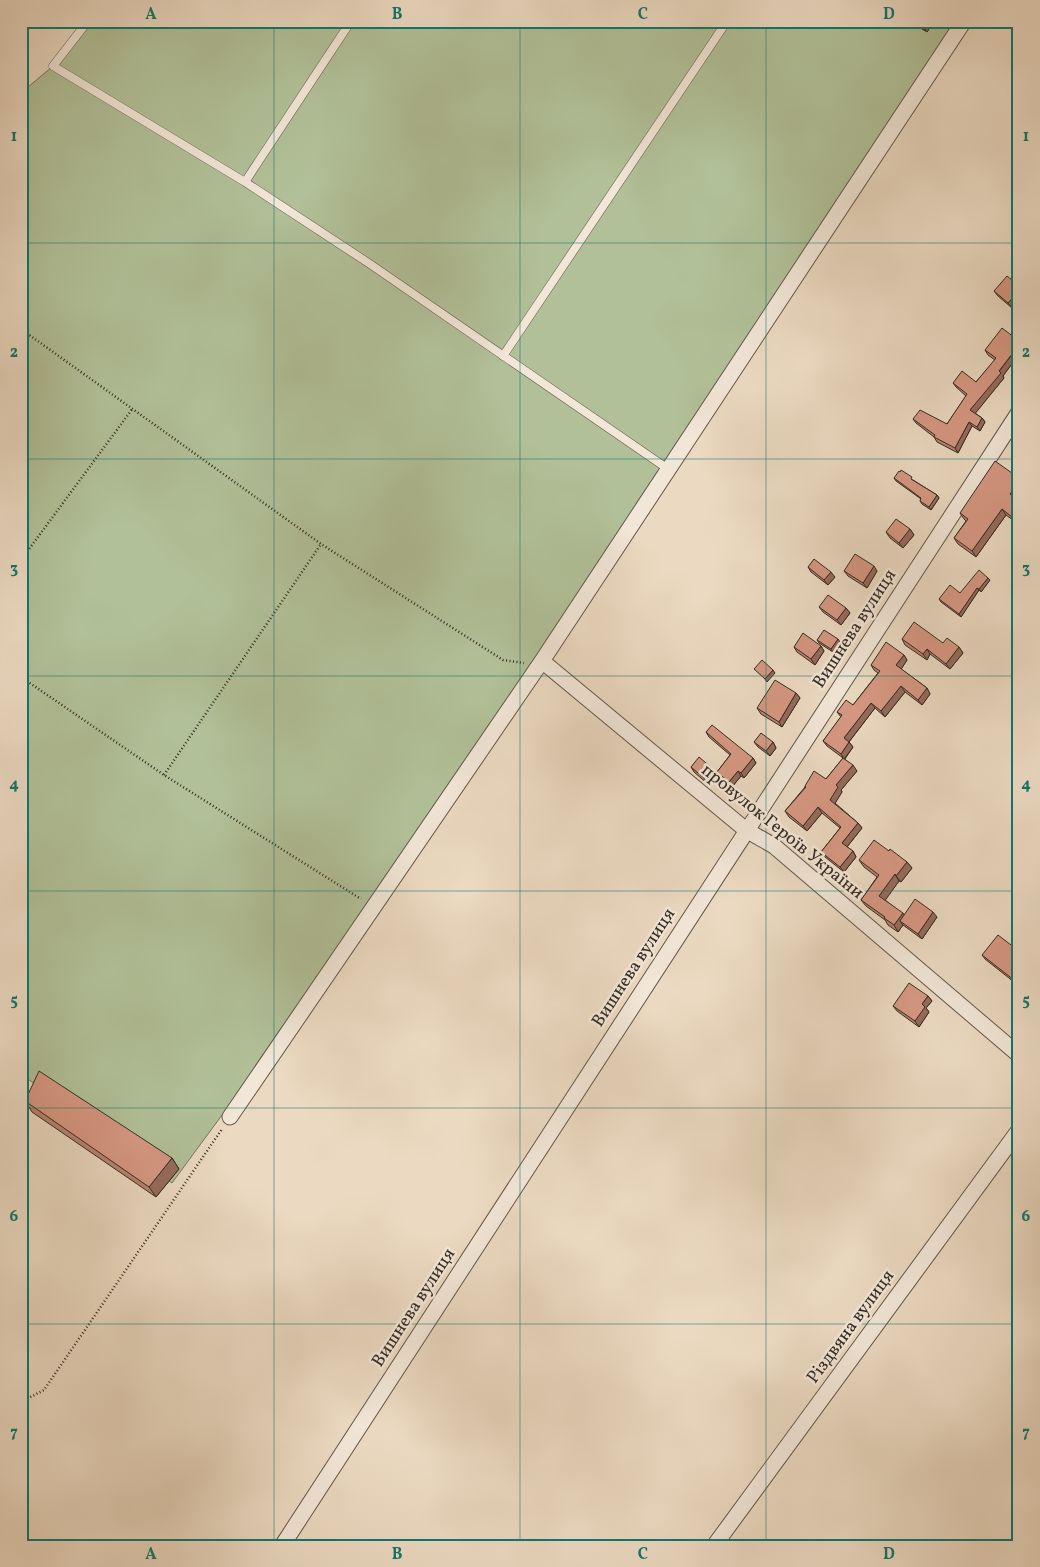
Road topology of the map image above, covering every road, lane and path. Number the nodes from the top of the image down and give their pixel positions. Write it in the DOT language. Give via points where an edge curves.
graph roads {
  1 [pos="88,21"];
  2 [pos="351,21"];
  3 [pos="727,21"];
  4 [pos="964,21"];
  5 [pos="245,182"];
  6 [pos="21,329"];
  7 [pos="503,356"];
  8 [pos="133,408"];
  9 [pos="1019,412"];
  10 [pos="668,469"];
  11 [pos="321,544"];
  12 [pos="21,560"];
  13 [pos="542,661"];
  14 [pos="21,677"];
  15 [pos="164,775"];
  16 [pos="746,830"];
  17 [pos="380,898"];
  18 [pos="1019,1055"];
  19 [pos="230,1117"];
  20 [pos="1019,1130"];
  21 [pos="21,1402"];
  22 [pos="282,1546"];
  23 [pos="714,1546"];
  1 -- 5 [label="lane" via="52,66"];
  2 -- 5 [label="lane"];
  3 -- 7 [label="lane"];
  4 -- 10 [label="street"];
  5 -- 7 [label="lane"];
  6 -- 8 [label="path"];
  7 -- 10 [label="lane"];
  8 -- 11 [label="path"];
  8 -- 12 [label="path"];
  9 -- 16 [label="street, Вишнева вулиця"];
  10 -- 13 [label="street"];
  11 -- 13 [label="path" via="503,660 535,665"];
  11 -- 15 [label="path"];
  13 -- 16 [label="street, провулок Героїв України"];
  13 -- 17 [label="street"];
  14 -- 15 [label="path"];
  15 -- 17 [label="path" via="360,899"];
  16 -- 18 [label="street, провулок Героїв України" via="774,846"];
  16 -- 22 [label="street, Вишнева вулиця"];
  17 -- 19 [label="street"];
  19 -- 21 [label="path" via="44,1390"];
  20 -- 23 [label="street, Різдвяна вулиця"];
}
